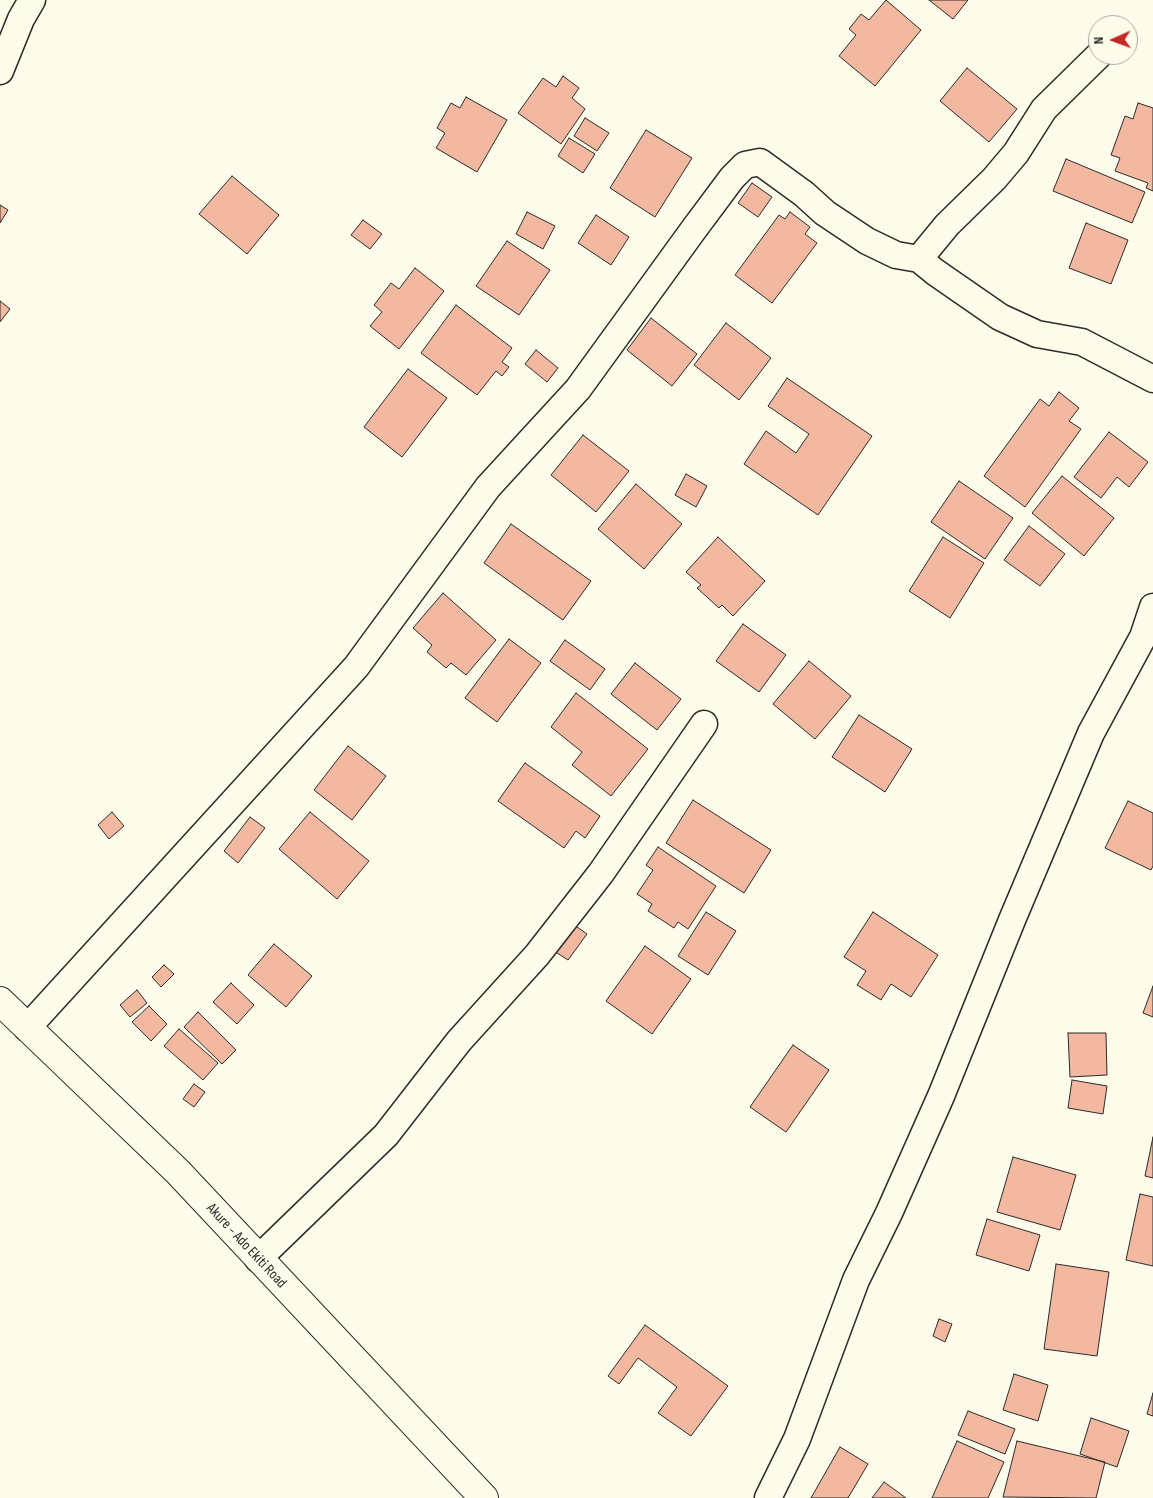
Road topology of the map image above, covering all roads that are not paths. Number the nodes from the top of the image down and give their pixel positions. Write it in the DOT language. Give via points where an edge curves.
graph roads {
  1 [pos="32,0"];
  2 [pos="1089,65"];
  3 [pos="0,71"];
  4 [pos="919,259"];
  5 [pos="1153,379"];
  6 [pos="1153,607"];
  7 [pos="704,724"];
  8 [pos="0,1001"];
  9 [pos="26,1028"];
  10 [pos="258,1259"];
  11 [pos="484,1498"];
  12 [pos="768,1498"];
  1 -- 3 [label="street" via="21,18"];
  2 -- 4 [label="street" via="1044,109 1016,153"];
  4 -- 5 [label="street" via="1000,317 1037,334 1082,342"];
  4 -- 9 [label="street" via="896,255 867,242 760,162 745,165 694,229 578,390 488,487 356,667"];
  6 -- 12 [label="street" via="1143,637 1091,733 942,1096 856,1280 797,1439"];
  7 -- 10 [label="street" via="601,873 537,955 459,1041 386,1135"];
  8 -- 9 [label="main road, Akure - Ado Ekiti Road"];
  9 -- 10 [label="main road, Akure - Ado Ekiti Road" via="178,1172"];
  10 -- 11 [label="main road, Akure - Ado Ekiti Road"];
}
